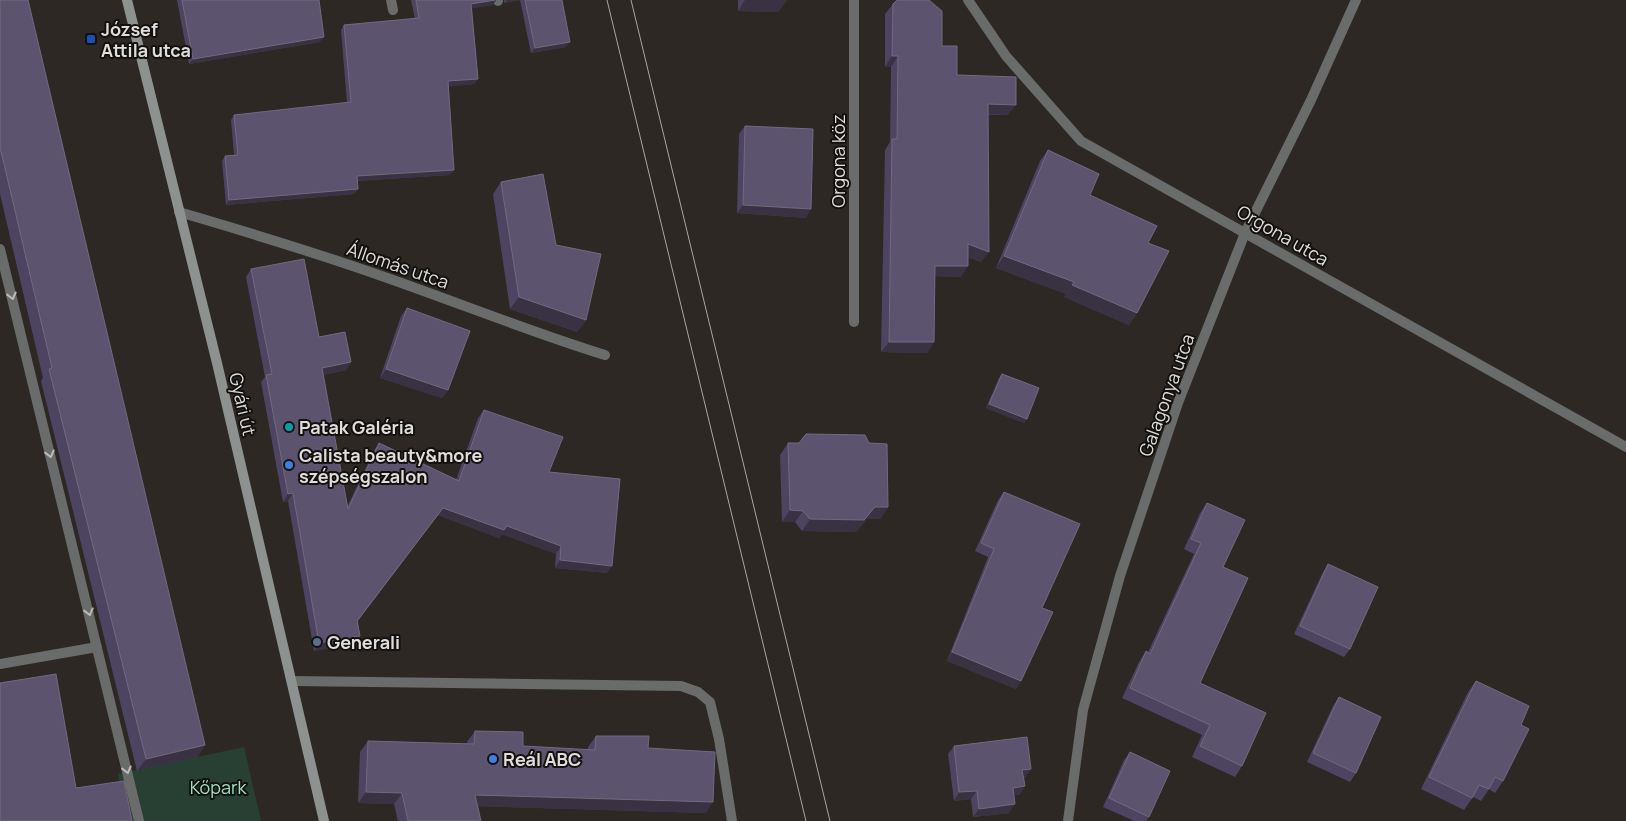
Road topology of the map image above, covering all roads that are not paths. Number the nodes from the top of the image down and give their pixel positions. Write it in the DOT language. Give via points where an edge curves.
graph roads {
  1 [pos="127,0"];
  2 [pos="854,0"];
  3 [pos="968,0"];
  4 [pos="1356,0"];
  5 [pos="179,212"];
  6 [pos="1245,233"];
  7 [pos="0,249"];
  8 [pos="854,322"];
  9 [pos="605,355"];
  10 [pos="1626,447"];
  11 [pos="97,646"];
  12 [pos="0,664"];
  13 [pos="292,682"];
  14 [pos="323,819"];
  15 [pos="139,821"];
  16 [pos="732,821"];
  17 [pos="1068,821"];
  1 -- 5 [label="street, Gyári út"];
  2 -- 8 [label="street, Orgona köz"];
  3 -- 6 [label="street, Orgona utca" via="1006,56 1081,141"];
  4 -- 6 [label="street, Galagonya utca"];
  5 -- 9 [label="street, Állomás utca" via="354,267"];
  5 -- 13 [label="street, Gyári út"];
  6 -- 10 [label="street, Orgona utca"];
  6 -- 17 [label="street, Galagonya utca" via="1178,403 1120,576 1083,710"];
  7 -- 11 [label="street, one-way"];
  11 -- 12 [label="street"];
  11 -- 15 [label="street, one-way"];
  13 -- 14 [label="street, Gyári út"];
  13 -- 16 [label="street" via="681,686 698,692 710,702"];
}
